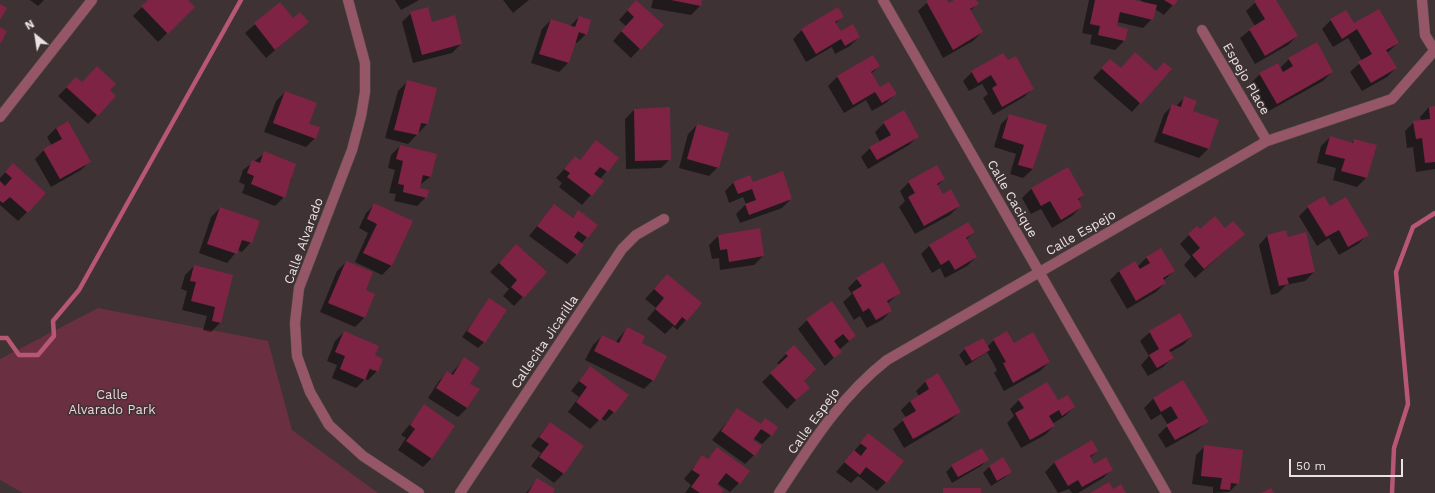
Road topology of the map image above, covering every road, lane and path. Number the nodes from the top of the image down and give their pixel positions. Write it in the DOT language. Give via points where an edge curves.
graph roads {
  1 [pos="92,0"];
  2 [pos="348,0"];
  3 [pos="883,0"];
  4 [pos="1422,0"];
  5 [pos="1202,30"];
  6 [pos="1434,51"];
  7 [pos="0,117"];
  8 [pos="1267,141"];
  9 [pos="664,219"];
  10 [pos="1039,272"];
  11 [pos="419,493"];
  12 [pos="460,493"];
  13 [pos="779,493"];
  14 [pos="1166,493"];
  1 -- 7 [label="street"];
  2 -- 11 [label="street, Calle Alvarado" via="365,63 365,92 352,150 299,288 295,323 297,356 310,392 329,425 363,456"];
  3 -- 10 [label="street, Calle Cacique"];
  4 -- 6 [label="street, Calle Espejo" via="1425,35"];
  5 -- 8 [label="street, Espejo Place"];
  6 -- 8 [label="street, Calle Espejo" via="1392,99"];
  8 -- 10 [label="street, Calle Espejo"];
  9 -- 12 [label="street, Callecita Jicarilla" via="636,235 622,249"];
  10 -- 13 [label="street, Calle Espejo" via="904,350 872,372 832,414"];
  10 -- 14 [label="street, Calle Cacique"];
}
